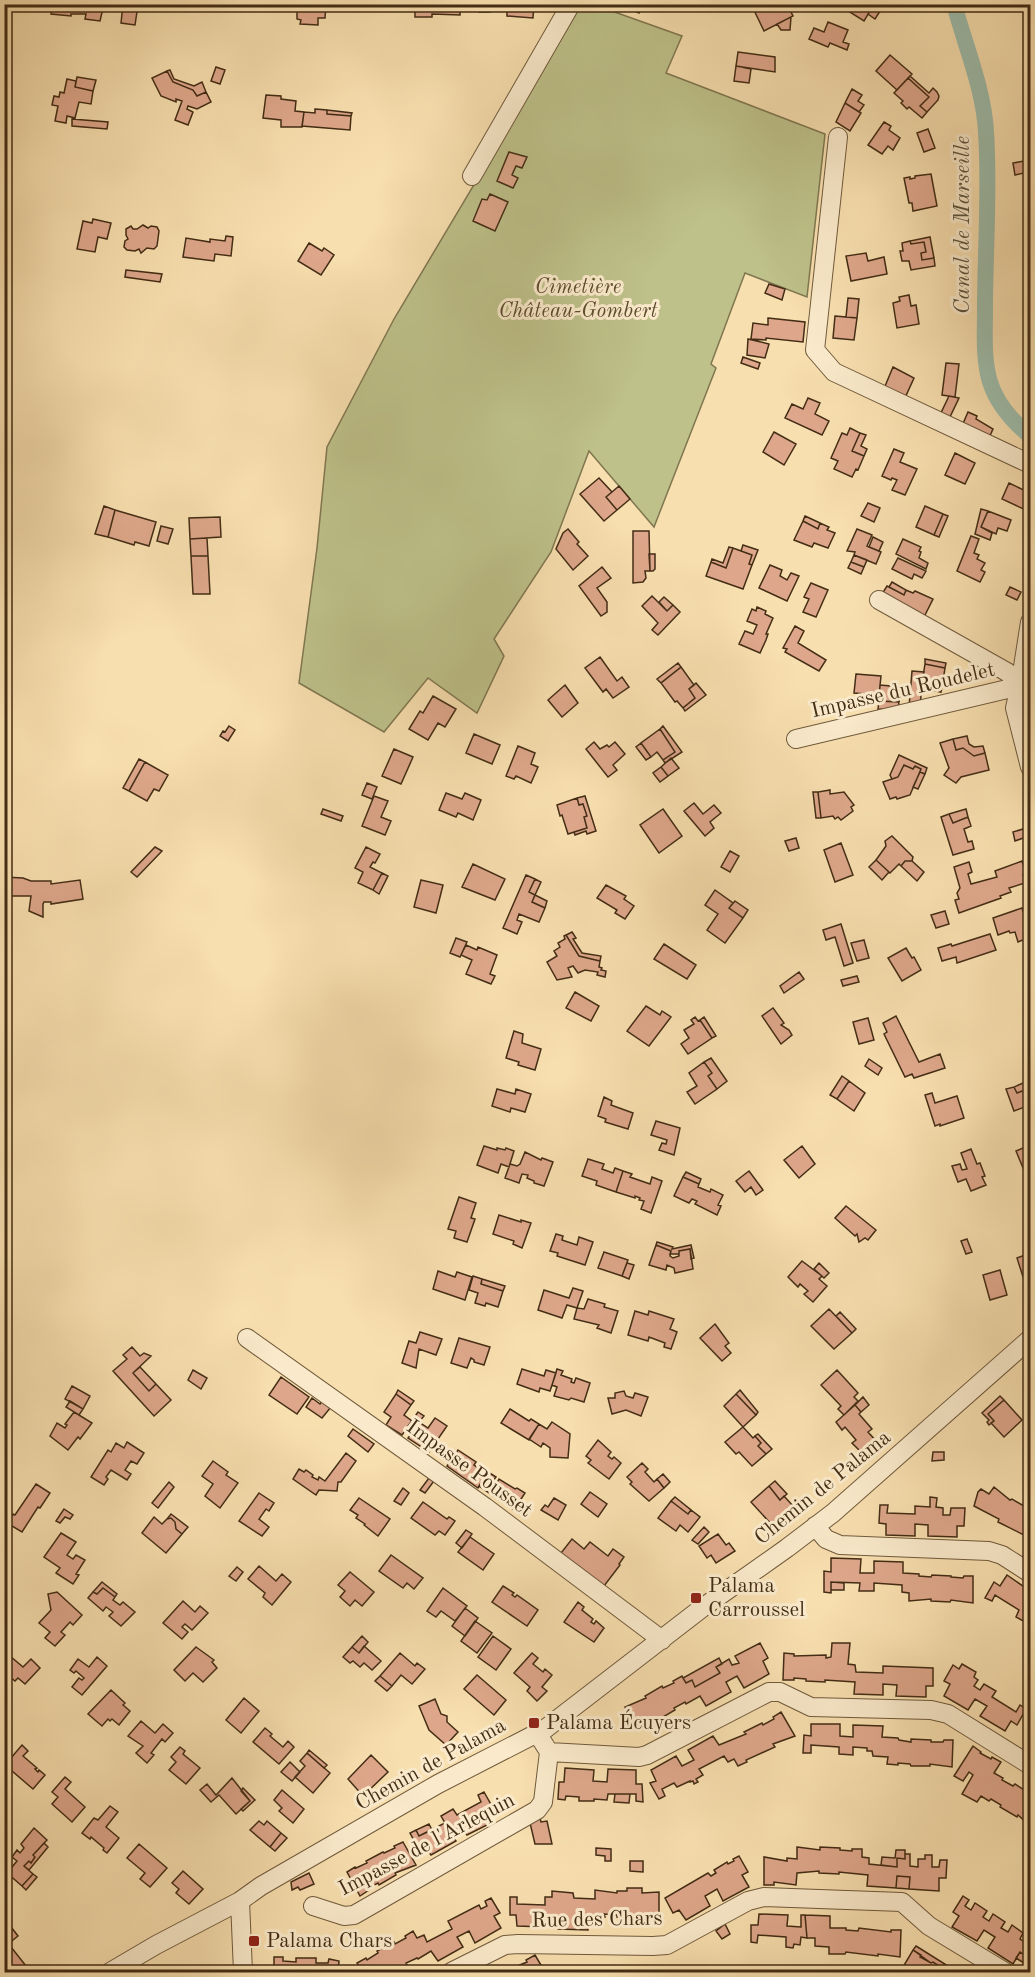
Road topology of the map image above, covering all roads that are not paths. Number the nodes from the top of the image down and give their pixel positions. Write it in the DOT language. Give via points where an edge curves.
graph roads {
  1 [pos="571,4"];
  2 [pos="838,137"];
  3 [pos="472,176"];
  4 [pos="1030,464"];
  5 [pos="879,600"];
  6 [pos="1030,622"];
  7 [pos="1025,689"];
  8 [pos="796,739"];
  9 [pos="1030,767"];
  10 [pos="247,1338"];
  11 [pos="1030,1339"];
  12 [pos="815,1526"];
  13 [pos="1030,1573"];
  14 [pos="662,1640"];
  15 [pos="537,1733"];
  16 [pos="549,1752"];
  17 [pos="1030,1765"];
  18 [pos="240,1901"];
  19 [pos="313,1906"];
  20 [pos="110,1972"];
  21 [pos="243,1972"];
  22 [pos="451,1972"];
  23 [pos="1005,1972"];
  1 -- 3 [label="street"];
  2 -- 4 [label="street" via="815,350 834,372"];
  5 -- 7 [label="street" via="1007,672"];
  6 -- 7 [label="street"];
  7 -- 8 [label="street, Impasse du Roudelet"];
  7 -- 9 [label="street" via="1015,708"];
  10 -- 14 [label="street, Impasse Pousset" via="485,1507"];
  11 -- 12 [label="street, Chemin de Palama"];
  12 -- 13 [label="street" via="826,1539 840,1545 989,1551"];
  12 -- 14 [label="street, Chemin de Palama"];
  14 -- 15 [label="street, Chemin de Palama"];
  15 -- 16 [label="street"];
  15 -- 18 [label="street, Chemin de Palama" via="438,1784"];
  16 -- 17 [label="street" via="647,1755 769,1692 780,1692 811,1707 931,1710 948,1714"];
  16 -- 19 [label="street, Impasse de l'Arlequin" via="543,1802 537,1810 354,1915 344,1916"];
  18 -- 20 [label="street, Chemin de Palama"];
  18 -- 21 [label="street"];
  22 -- 23 [label="street, Rue des Chars" via="505,1945 667,1945 748,1901 764,1897 902,1902 929,1926"];
}
